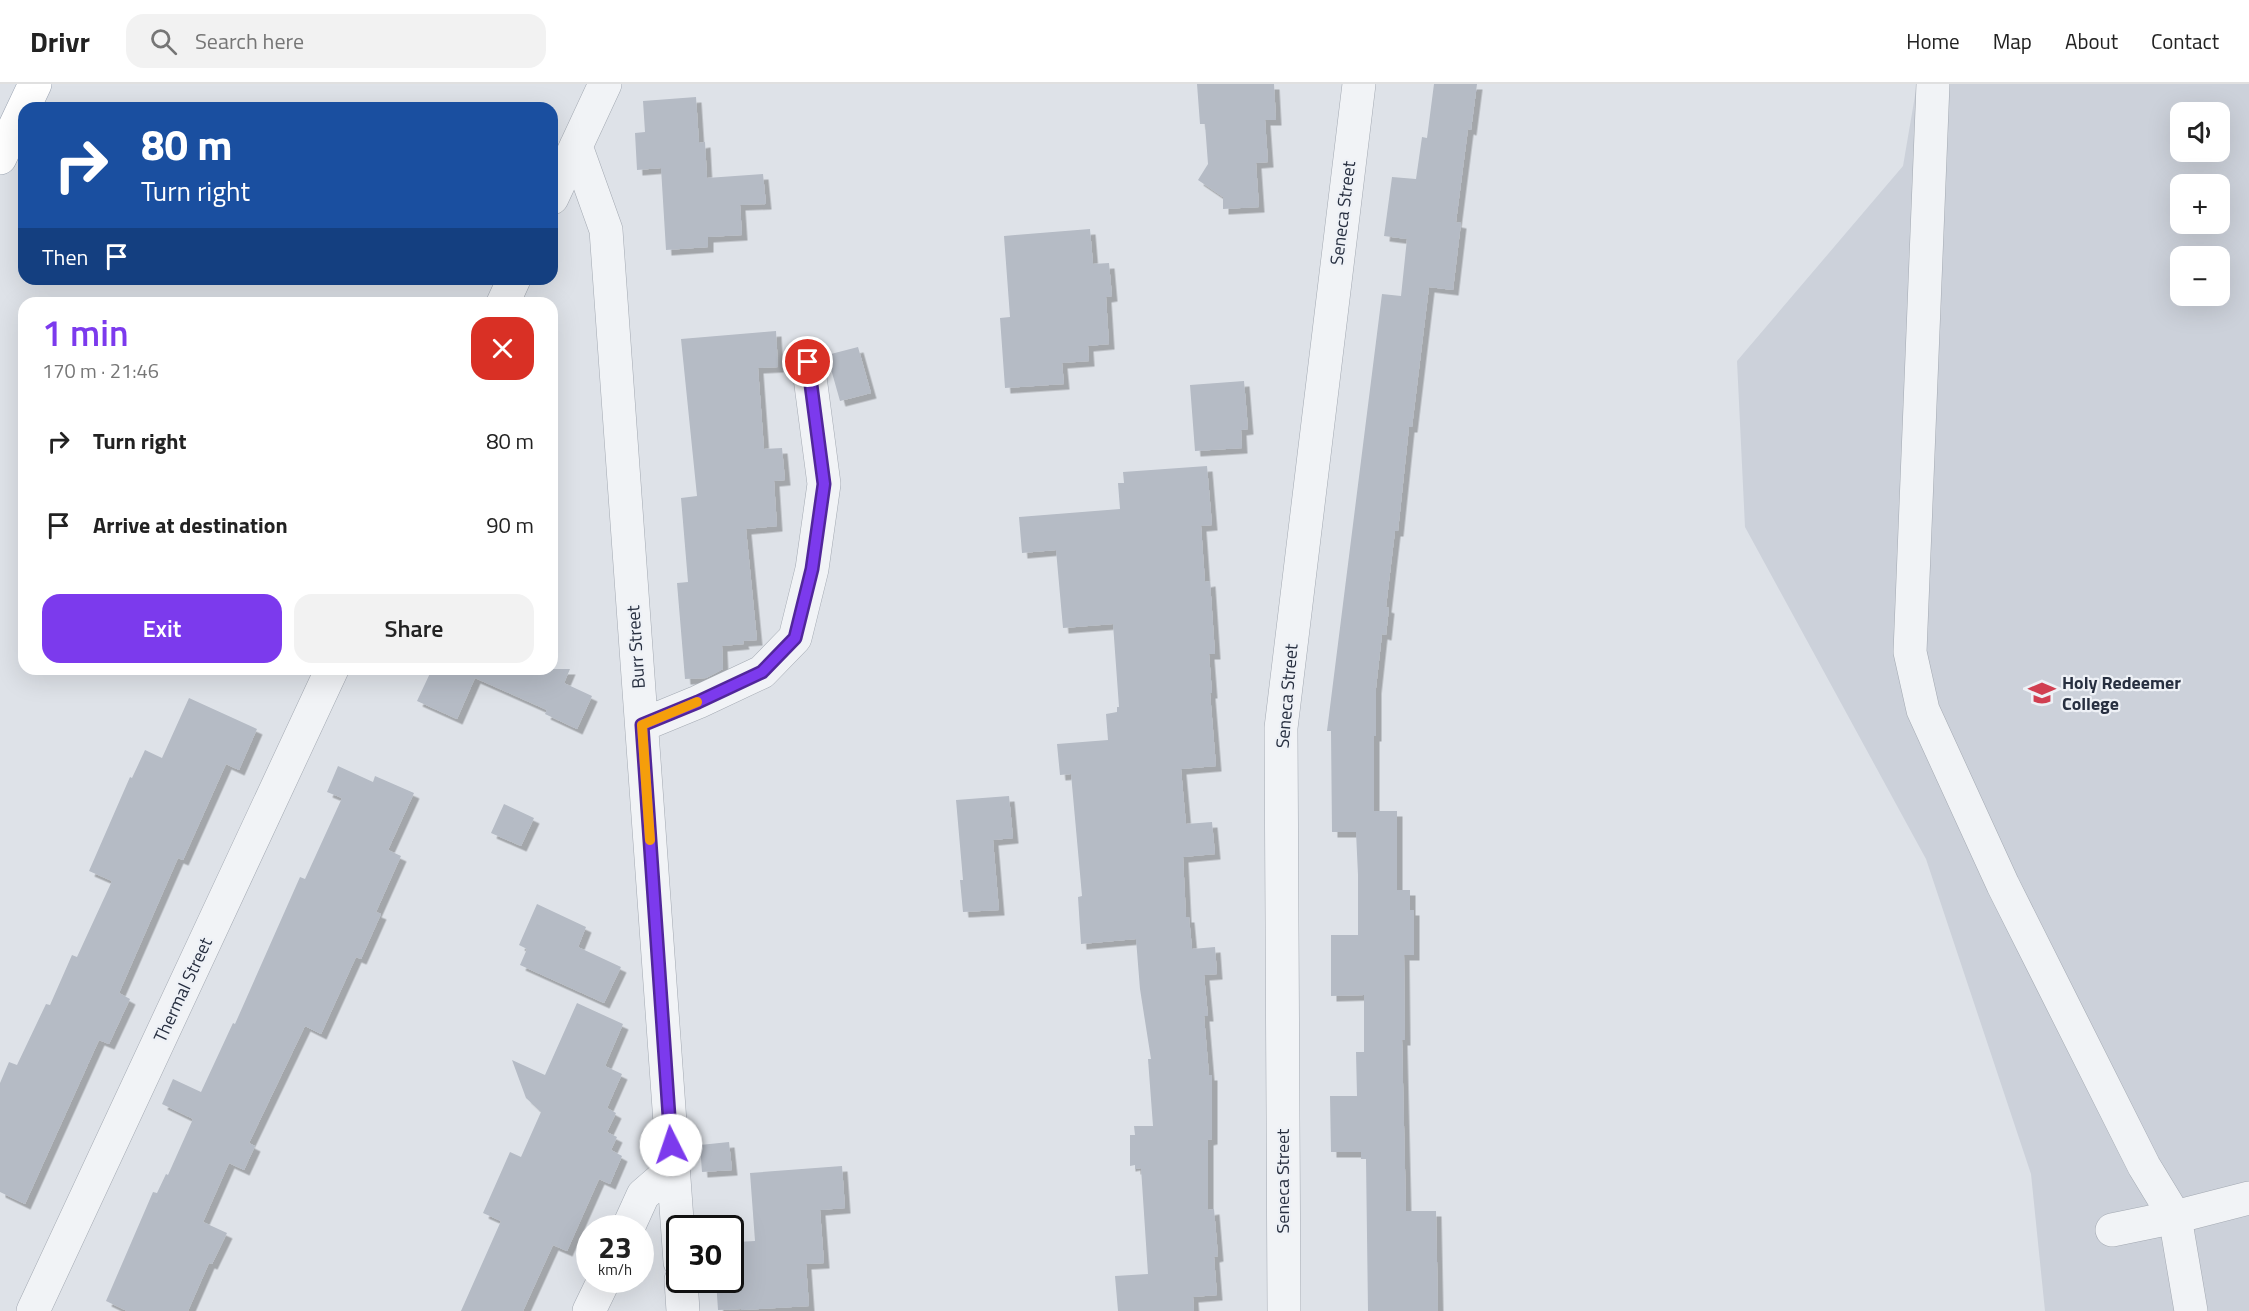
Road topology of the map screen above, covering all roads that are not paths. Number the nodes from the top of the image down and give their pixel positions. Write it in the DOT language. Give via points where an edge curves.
graph roads {
  1 [pos="35,84"];
  2 [pos="605,84"];
  3 [pos="1359,84"];
  4 [pos="1933,84"];
  5 [pos="25,102"];
  6 [pos="18,114"];
  7 [pos="4,138"];
  8 [pos="576,146"];
  9 [pos="558,185"];
  10 [pos="808,362"];
  11 [pos="330,675"];
  12 [pos="642,725"];
  13 [pos="673,1169"];
  14 [pos="2249,1198"];
  15 [pos="634,1215"];
  16 [pos="676,1215"];
  17 [pos="2175,1217"];
  18 [pos="2112,1230"];
  19 [pos="598,1293"];
  20 [pos="682,1293"];
  21 [pos="33,1311"];
  22 [pos="589,1311"];
  23 [pos="683,1311"];
  24 [pos="1284,1311"];
  25 [pos="2191,1311"];
  1 -- 5 [label="main road"];
  2 -- 8 [label="street"];
  3 -- 24 [label="street, Seneca Street" via="1281,728"];
  4 -- 17 [label="street" via="1911,652 1923,710 2003,885 2144,1166"];
  6 -- 7 [label="main road"];
  8 -- 9 [label="street"];
  8 -- 12 [label="street, Burr Street" via="606,230"];
  10 -- 12 [label="street" via="824,484 812,569 795,638 762,672"];
  11 -- 21 [label="street, Thermal Street"];
  12 -- 13 [label="street, Burr Street"];
  13 -- 15 [label="street" via="643,1195"];
  13 -- 16 [label="street, Burr Street"];
  14 -- 17 [label="street"];
  17 -- 18 [label="street"];
  17 -- 25 [label="street"];
  19 -- 22 [label="street"];
  20 -- 23 [label="street"];
}
